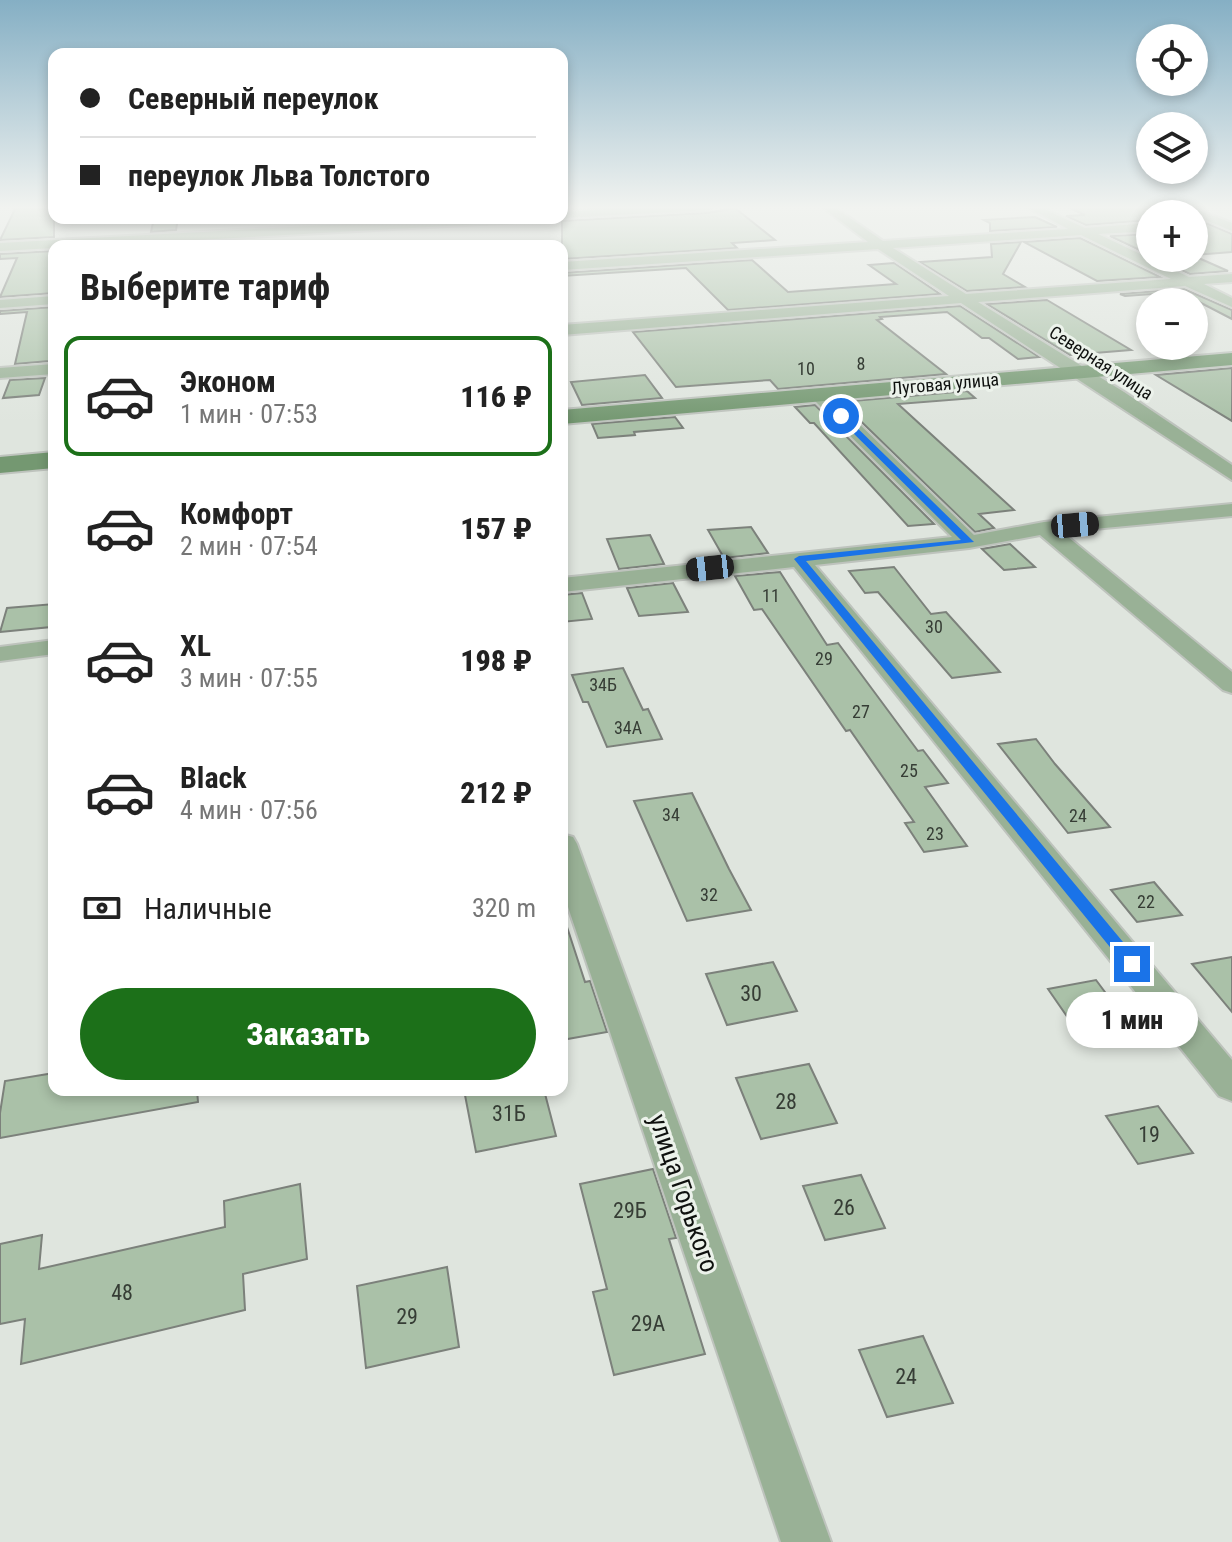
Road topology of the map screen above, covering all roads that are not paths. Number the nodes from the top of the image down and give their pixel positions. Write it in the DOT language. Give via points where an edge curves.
graph roads {
  1 [pos="929,279"];
  2 [pos="1183,279"];
  3 [pos="1222,279"];
  4 [pos="1189,282"];
  5 [pos="48,300"];
  6 [pos="961,300"];
  7 [pos="1232,303"];
  8 [pos="0,304"];
  9 [pos="568,330"];
  10 [pos="1232,359"];
  11 [pos="48,369"];
  12 [pos="1082,372"];
  13 [pos="0,373"];
  14 [pos="819,395"];
  15 [pos="568,416"];
  16 [pos="48,461"];
  17 [pos="0,465"];
  18 [pos="1232,474"];
  19 [pos="1232,510"];
  20 [pos="1044,528"];
  21 [pos="969,542"];
  22 [pos="799,559"];
  23 [pos="568,584"];
  24 [pos="48,648"];
  25 [pos="0,654"];
  26 [pos="1232,685"];
  27 [pos="568,861"];
  28 [pos="1232,1086"];
  29 [pos="806,1542"];
  1 -- 6 [label="street, Северная улица"];
  2 -- 4 [label="street"];
  3 -- 4 [label="street"];
  4 -- 6 [label="street"];
  4 -- 7 [label="street"];
  5 -- 8 [label="street"];
  6 -- 9 [label="street"];
  6 -- 12 [label="street, Северная улица"];
  10 -- 12 [label="main road, Луговая улица"];
  11 -- 13 [label="street"];
  12 -- 14 [label="main road, Луговая улица"];
  12 -- 18 [label="street, Северная улица"];
  14 -- 15 [label="main road, Луговая улица"];
  14 -- 21 [label="street"];
  16 -- 17 [label="main road"];
  19 -- 20 [label="street"];
  20 -- 21 [label="street"];
  20 -- 26 [label="street"];
  21 -- 22 [label="street"];
  22 -- 23 [label="street"];
  22 -- 28 [label="street"];
  24 -- 25 [label="street"];
  27 -- 29 [label="street, улица Горького"];
}
